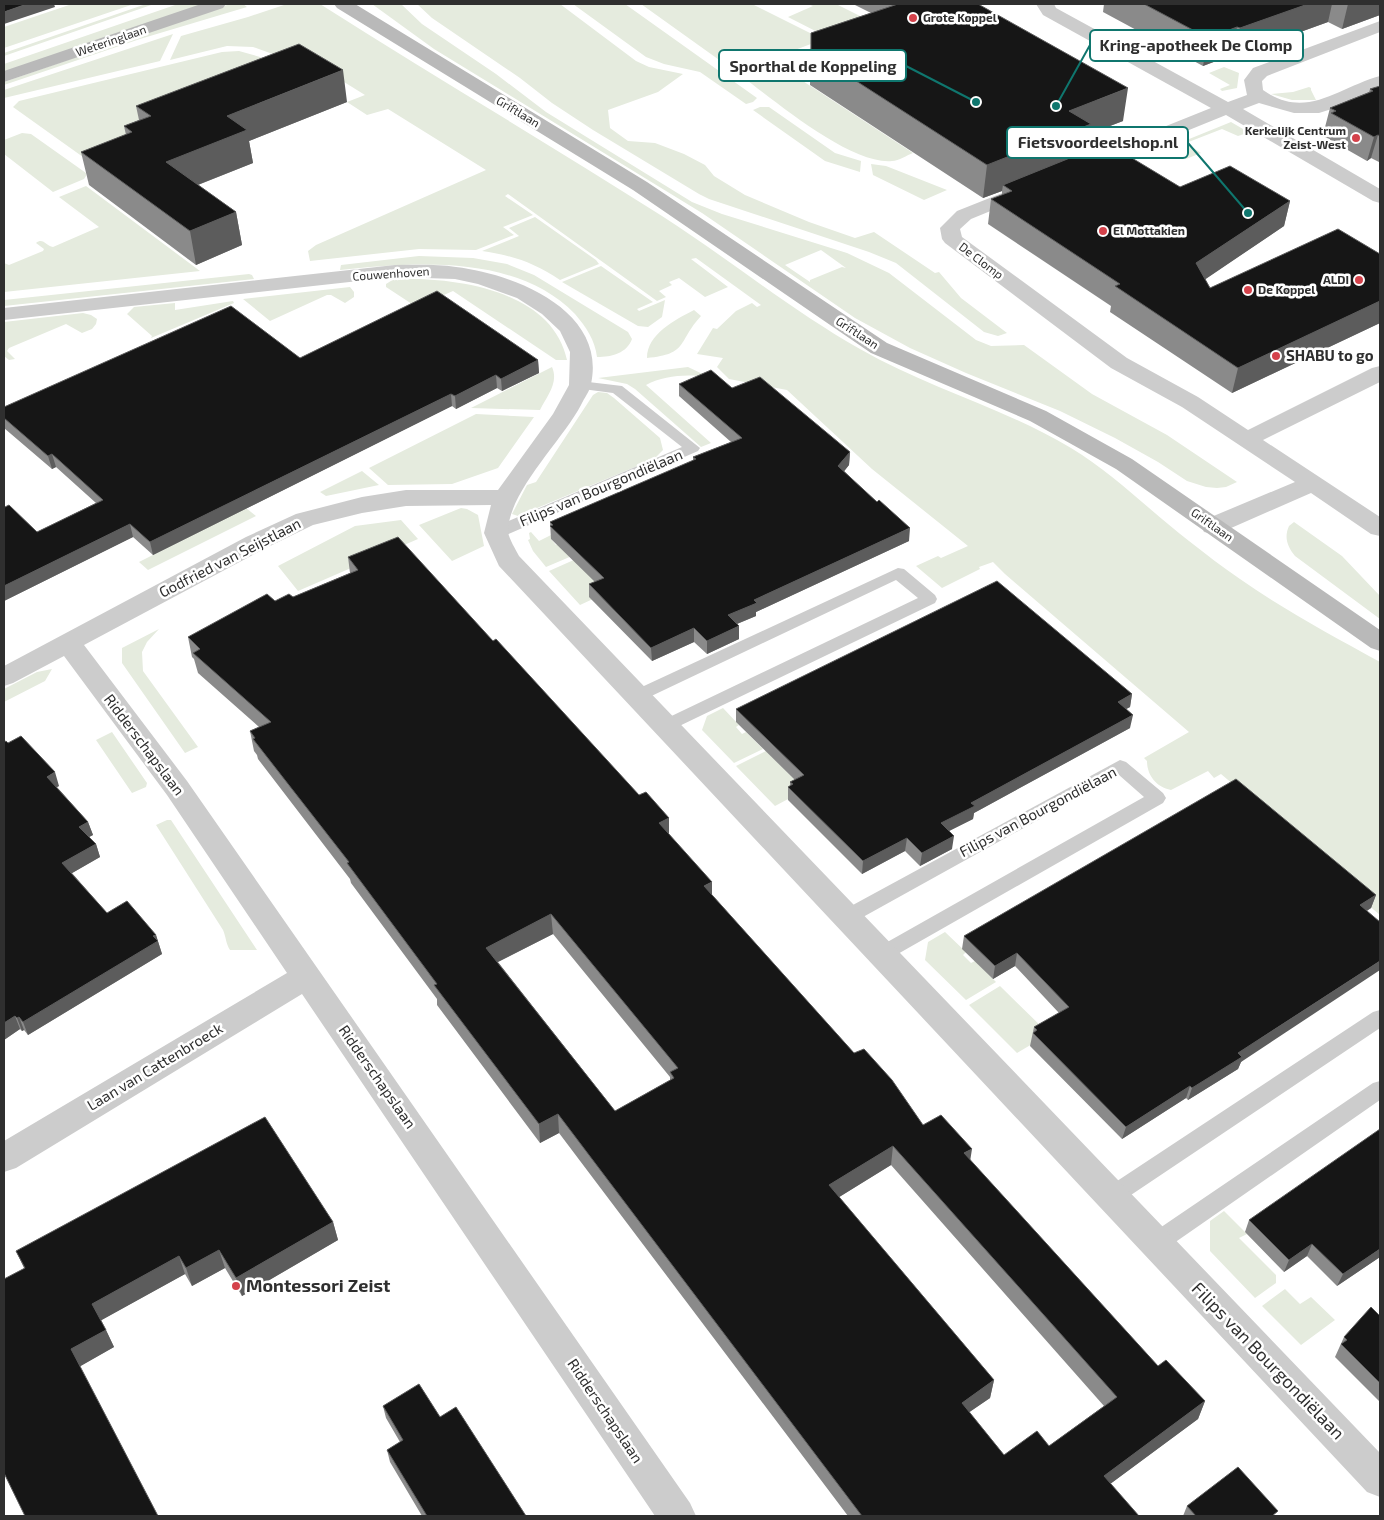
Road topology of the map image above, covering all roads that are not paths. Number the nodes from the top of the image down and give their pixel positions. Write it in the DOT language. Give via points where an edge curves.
graph roads {
  1 [pos="167,4"];
  2 [pos="217,4"];
  3 [pos="343,4"];
  4 [pos="1045,4"];
  5 [pos="1380,26"];
  6 [pos="37,48"];
  7 [pos="4,77"];
  8 [pos="1380,82"];
  9 [pos="1259,97"];
  10 [pos="1228,109"];
  11 [pos="1066,174"];
  12 [pos="1040,184"];
  13 [pos="1380,197"];
  14 [pos="4,314"];
  15 [pos="1380,373"];
  16 [pos="580,385"];
  17 [pos="1247,439"];
  18 [pos="1312,484"];
  19 [pos="505,497"];
  20 [pos="1213,526"];
  21 [pos="1379,526"];
  22 [pos="496,533"];
  23 [pos="1380,642"];
  24 [pos="68,643"];
  25 [pos="4,677"];
  26 [pos="637,696"];
  27 [pos="666,726"];
  28 [pos="847,917"];
  29 [pos="882,954"];
  30 [pos="307,976"];
  31 [pos="1380,1018"];
  32 [pos="1380,1089"];
  33 [pos="4,1158"];
  34 [pos="1112,1196"];
  35 [pos="1156,1243"];
  36 [pos="1380,1478"];
  37 [pos="677,1516"];
  1 -- 6 [label="street, Weteringlaan"];
  2 -- 7 [label="street, Weteringlaan"];
  3 -- 20 [label="street, Griftlaan" via="640,186 879,348 1038,416 1124,464"];
  4 -- 10 [label="street" via="1049,11"];
  5 -- 9 [label="street" via="1260,72 1253,80 1254,92"];
  8 -- 9 [label="street" via="1319,107 1279,105"];
  9 -- 10 [label="street"];
  10 -- 11 [label="street"];
  10 -- 13 [label="street"];
  12 -- 17 [label="street, De Clomp" via="964,215 950,228 952,238 1119,363 1190,402"];
  14 -- 16 [label="street, Couwenhoven" via="395,271 455,273 483,278 525,293 550,309 570,328 582,352"];
  15 -- 17 [label="street"];
  16 -- 19 [label="street, Couwenhoven" via="564,415"];
  16 -- 22 [label="lane, Filips van Bourgondiëlaan" via="617,389 693,448"];
  17 -- 18 [label="street, De Clomp"];
  18 -- 20 [label="street"];
  18 -- 21 [label="street, De Clomp"];
  19 -- 22 [label="street, Filips van Bourgondiëlaan"];
  19 -- 24 [label="street, Godfried van Seijstlaan" via="406,498 305,519"];
  20 -- 23 [label="street, Griftlaan"];
  22 -- 26 [label="street, Filips van Bourgondiëlaan" via="508,560"];
  24 -- 25 [label="street, Godfried van Seijstlaan"];
  24 -- 30 [label="street, Ridderschapslaan" via="177,788"];
  26 -- 27 [label="street, Filips van Bourgondiëlaan"];
  26 -- 27 [label="lane" via="898,573 928,599"];
  27 -- 28 [label="street, Filips van Bourgondiëlaan"];
  28 -- 29 [label="street, Filips van Bourgondiëlaan"];
  28 -- 29 [label="lane, Filips van Bourgondiëlaan" via="1120,766 1157,798"];
  29 -- 34 [label="street, Filips van Bourgondiëlaan"];
  30 -- 33 [label="street, Laan van Cattenbroeck"];
  30 -- 37 [label="street, Ridderschapslaan"];
  31 -- 34 [label="lane"];
  32 -- 35 [label="lane"];
  34 -- 35 [label="street, Filips van Bourgondiëlaan"];
  35 -- 36 [label="street, Filips van Bourgondiëlaan"];
}
